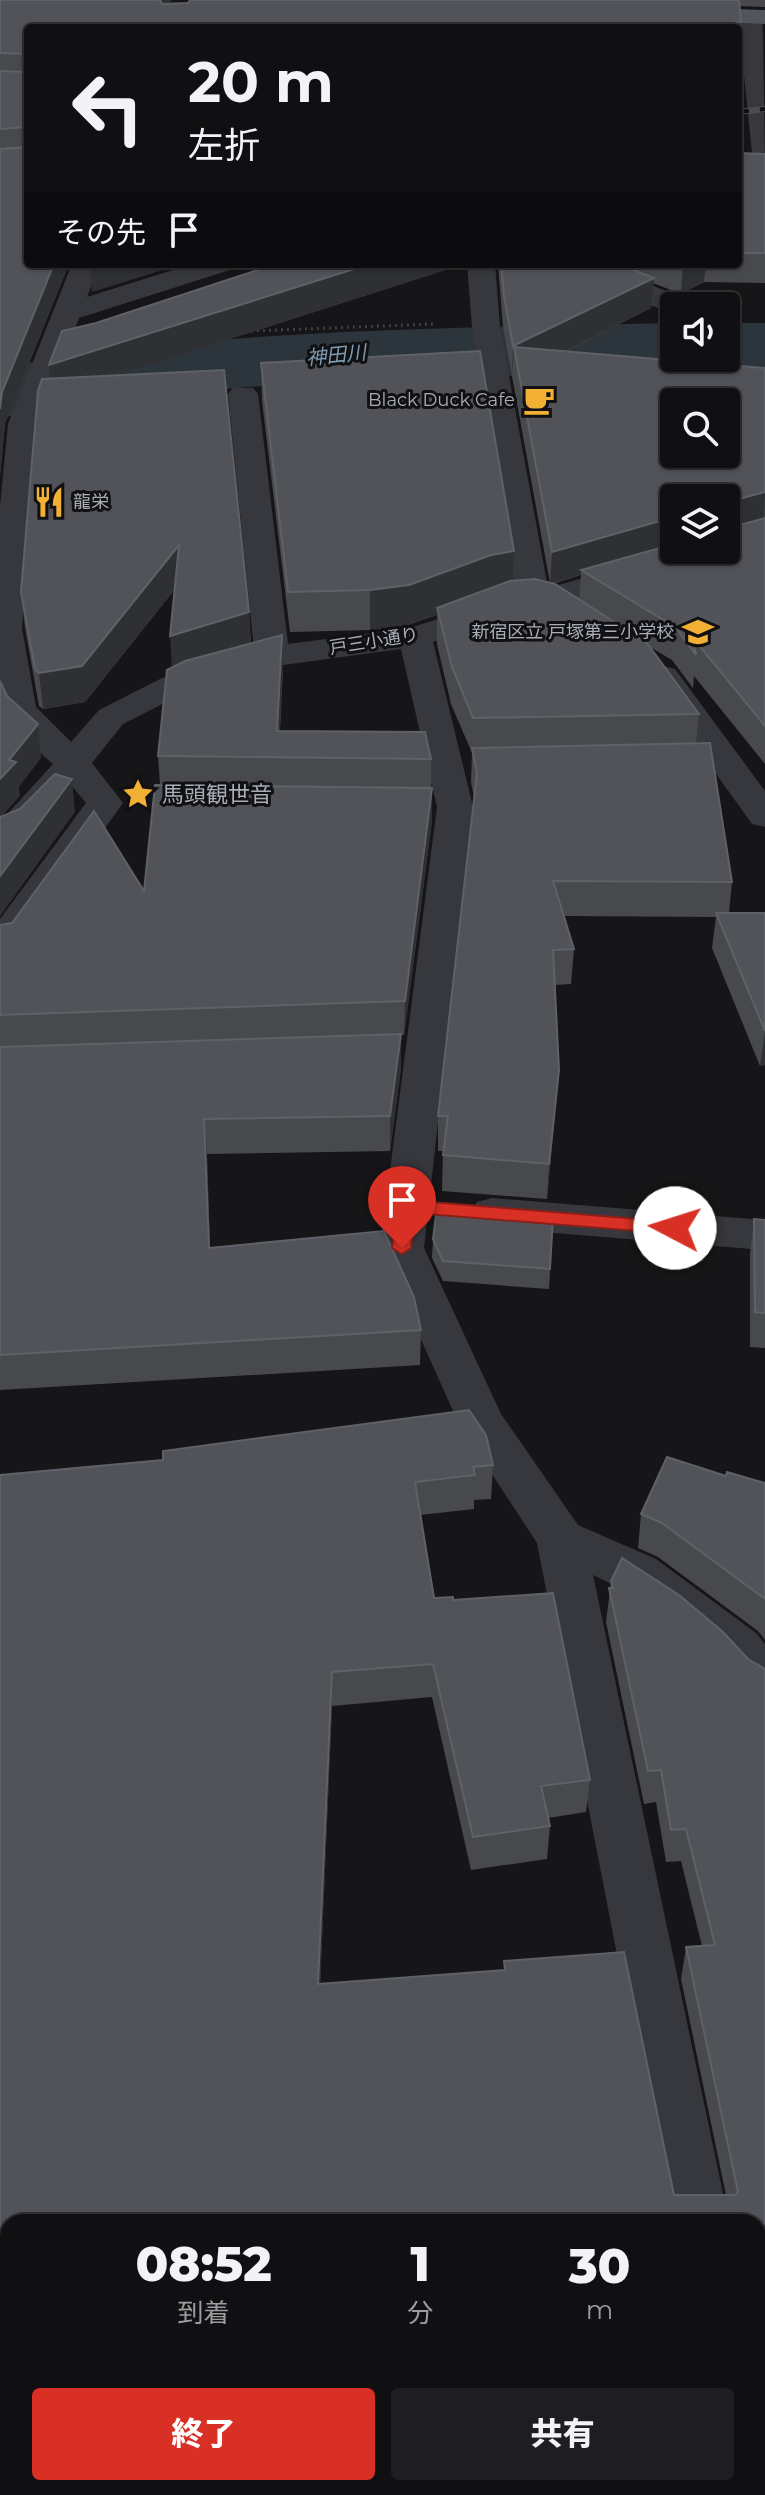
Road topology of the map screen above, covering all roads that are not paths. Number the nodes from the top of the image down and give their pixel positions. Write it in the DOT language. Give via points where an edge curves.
graph roads {
  1 [pos="654,13"];
  2 [pos="757,17"];
  3 [pos="749,66"];
  4 [pos="756,149"];
  5 [pos="84,268"];
  6 [pos="207,268"];
  7 [pos="481,268"];
  8 [pos="585,268"];
  9 [pos="660,299"];
  10 [pos="66,313"];
  11 [pos="88,345"];
  12 [pos="48,356"];
  13 [pos="243,394"];
  14 [pos="8,477"];
  15 [pos="665,564"];
  16 [pos="503,608"];
  17 [pos="579,618"];
  18 [pos="2,629"];
  19 [pos="415,637"];
  20 [pos="632,652"];
  21 [pos="272,656"];
  22 [pos="73,763"];
  23 [pos="727,763"];
  24 [pos="681,764"];
  25 [pos="765,816"];
  26 [pos="0,839"];
  27 [pos="0,946"];
  28 [pos="406,1206"];
  29 [pos="765,1235"];
  30 [pos="481,1422"];
  31 [pos="434,1427"];
  32 [pos="561,1539"];
  33 [pos="765,1681"];
  34 [pos="697,2214"];
  1 -- 2 [label="main road"];
  2 -- 3 [label="street"];
  3 -- 4 [label="street" via="758,121"];
  5 -- 10 [label="street"];
  6 -- 10 [label="street"];
  7 -- 16 [label="street" via="494,374"];
  8 -- 9 [label="street"];
  10 -- 12 [label="street"];
  11 -- 12 [label="street"];
  12 -- 14 [label="street"];
  13 -- 21 [label="street"];
  14 -- 18 [label="street"];
  15 -- 16 [label="street, 戸三小通り"];
  16 -- 17 [label="street" via="566,610"];
  16 -- 19 [label="street, 戸三小通り"];
  18 -- 22 [label="street" via="19,709"];
  19 -- 21 [label="street, 戸三小通り"];
  19 -- 28 [label="street" via="452,788 410,1051"];
  20 -- 23 [label="street" via="658,670"];
  21 -- 22 [label="street, 戸三小通り" via="174,685 111,717"];
  22 -- 26 [label="street, 戸三小通り" via="23,822"];
  22 -- 27 [label="street" via="105,803"];
  23 -- 24 [label="street"];
  23 -- 25 [label="street"];
  28 -- 29 [label="street"];
  28 -- 30 [label="street" via="402,1248"];
  30 -- 31 [label="street"];
  30 -- 32 [label="street"];
  32 -- 33 [label="street" via="638,1573 738,1648"];
  32 -- 34 [label="street"];
}
